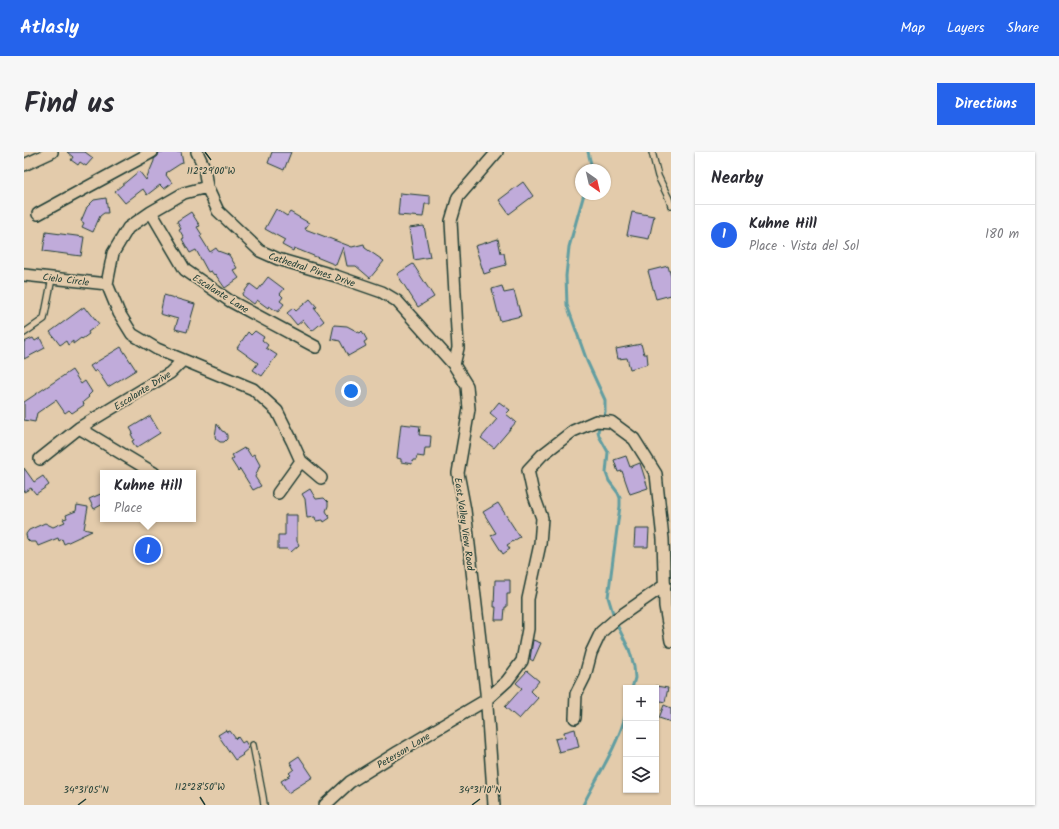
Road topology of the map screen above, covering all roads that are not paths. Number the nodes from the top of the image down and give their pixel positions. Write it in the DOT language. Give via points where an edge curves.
graph roads {
  1 [pos="52,152"];
  2 [pos="152,152"];
  3 [pos="197,152"];
  4 [pos="497,152"];
  5 [pos="652,152"];
  6 [pos="29,160"];
  7 [pos="206,187"];
  8 [pos="671,206"];
  9 [pos="151,212"];
  10 [pos="38,214"];
  11 [pos="24,275"];
  12 [pos="52,278"];
  13 [pos="107,284"];
  14 [pos="24,333"];
  15 [pos="316,347"];
  16 [pos="183,360"];
  17 [pos="454,365"];
  18 [pos="79,428"];
  19 [pos="40,459"];
  20 [pos="301,461"];
  21 [pos="149,470"];
  22 [pos="321,478"];
  23 [pos="278,493"];
  24 [pos="664,585"];
  25 [pos="671,641"];
  26 [pos="486,700"];
  27 [pos="576,718"];
  28 [pos="253,745"];
  29 [pos="264,805"];
  30 [pos="325,805"];
  31 [pos="494,805"];
  1 -- 6 [label="street"];
  2 -- 10 [label="street"];
  3 -- 7 [label="street, Cathedral Pines Drive" via="204,167"];
  4 -- 17 [label="street" via="458,198 451,221 458,348"];
  5 -- 8 [label="lane" via="658,176"];
  7 -- 9 [label="street" via="184,193"];
  7 -- 17 [label="street, Cathedral Pines Drive" via="218,211 260,251 382,292 397,301"];
  9 -- 13 [label="street" via="128,228 124,234 113,253"];
  9 -- 15 [label="street, Escalante Lane" via="185,270 230,301"];
  11 -- 12 [label="street, Cielo Circle"];
  12 -- 13 [label="street, Cielo Circle"];
  12 -- 14 [label="lane" via="44,319"];
  13 -- 16 [label="street, Escalante Drive" via="119,313 132,334 157,349"];
  16 -- 18 [label="street, Escalante Drive" via="170,373"];
  16 -- 20 [label="street" via="253,389 277,411"];
  17 -- 26 [label="street, East Valley View Road" via="467,386 469,410 458,473 465,510"];
  18 -- 19 [label="street, Escalante Drive"];
  18 -- 21 [label="street"];
  20 -- 22 [label="street"];
  20 -- 23 [label="street"];
  24 -- 25 [label="street"];
  24 -- 26 [label="street, Peterson Lane" via="663,539 656,474 634,439 611,422 596,421 574,431 542,455 528,470 542,518 540,544 528,599 528,629 522,661 507,681"];
  24 -- 27 [label="street" via="601,632 576,694"];
  26 -- 30 [label="street, Peterson Lane" via="350,782"];
  26 -- 31 [label="street, East Valley View Road"];
  28 -- 29 [label="lane"];
}
